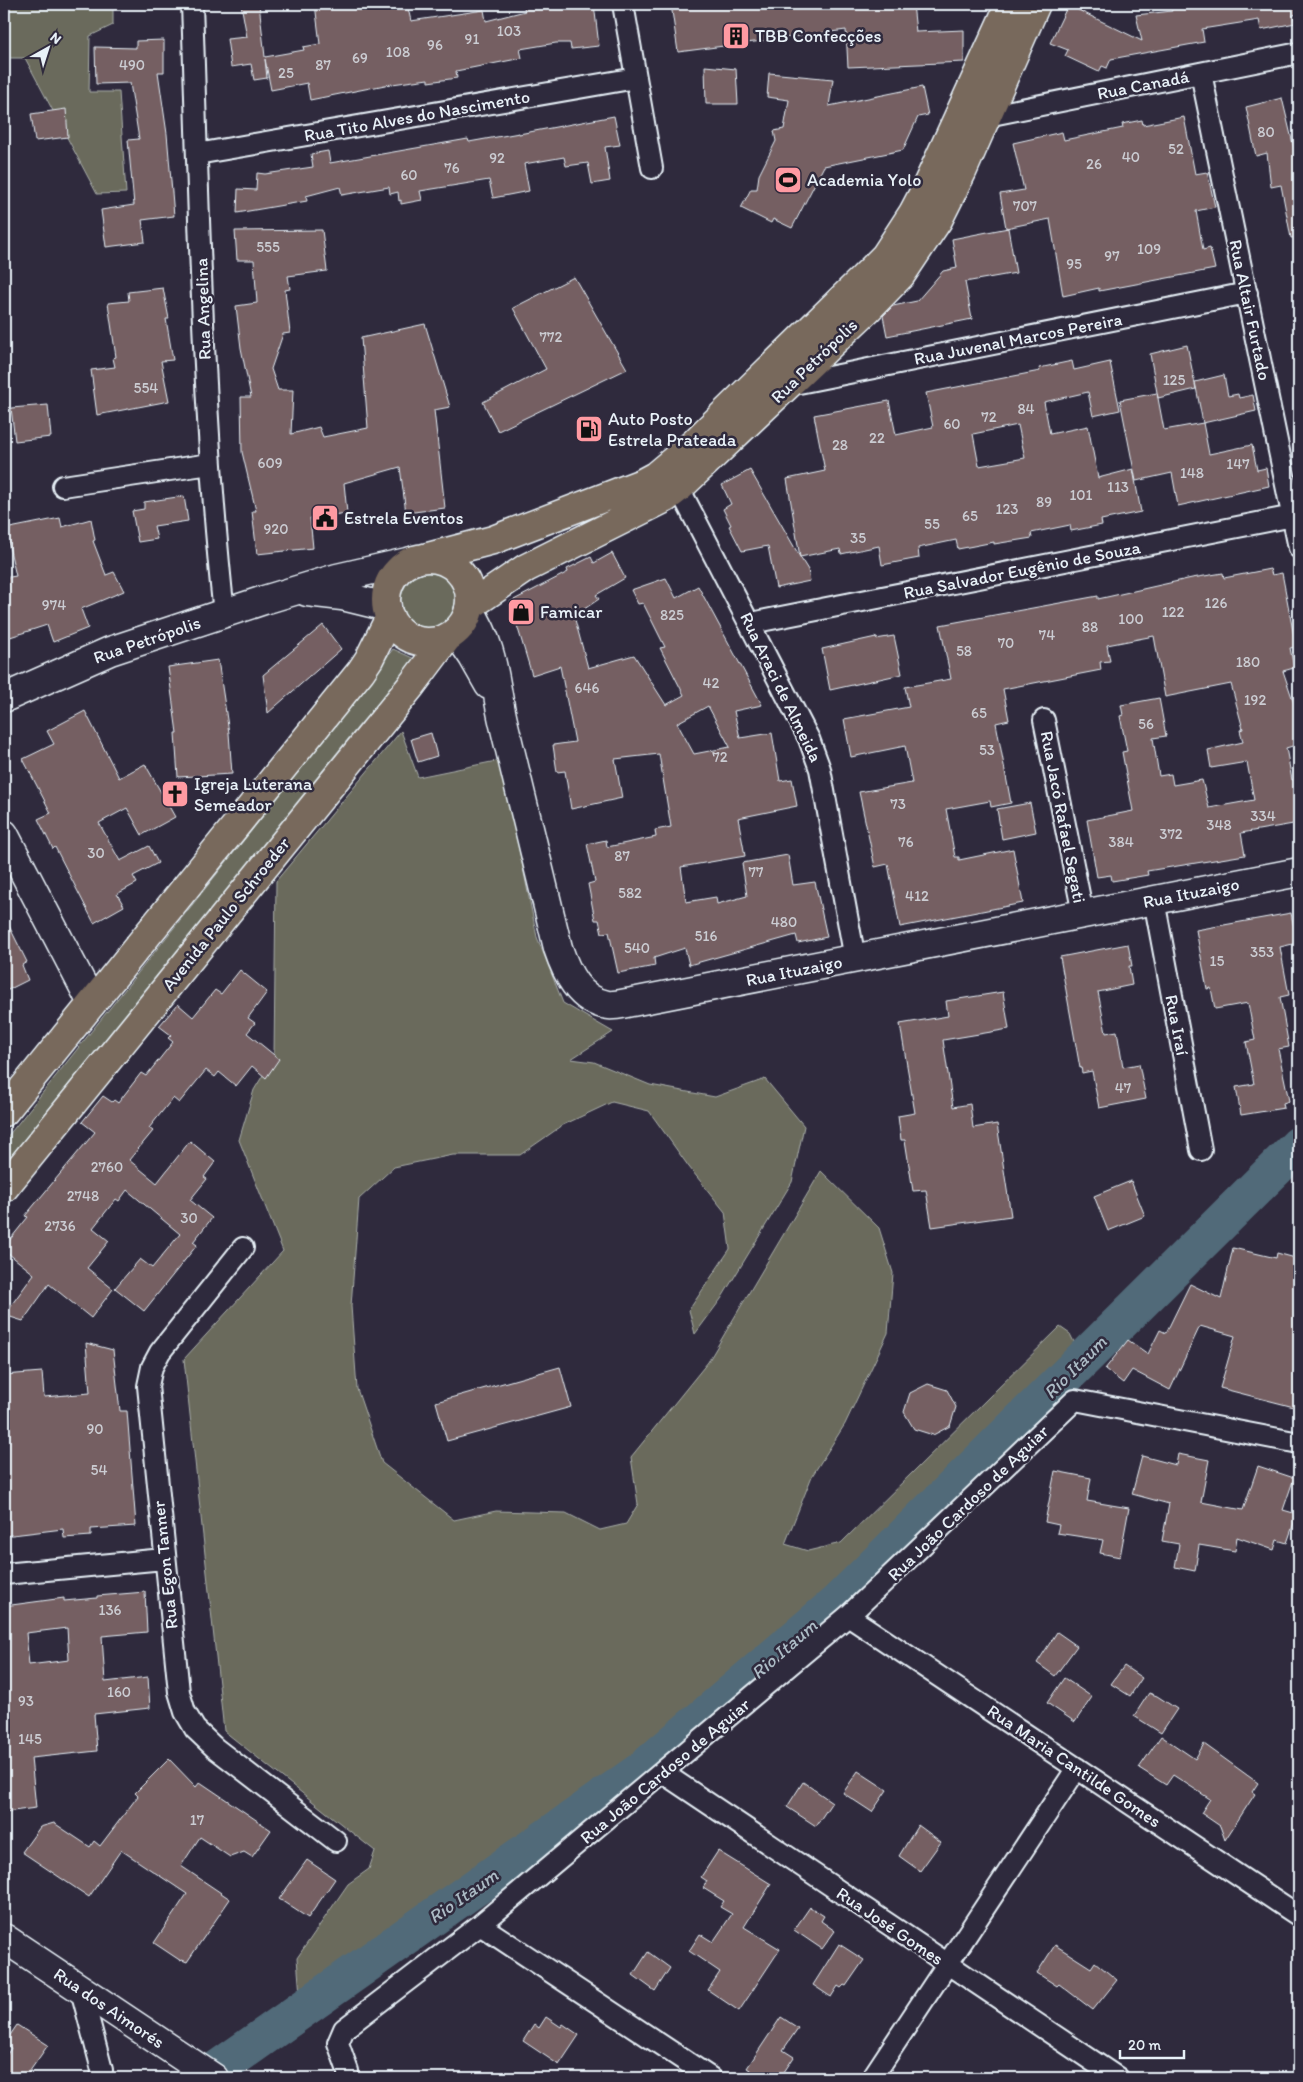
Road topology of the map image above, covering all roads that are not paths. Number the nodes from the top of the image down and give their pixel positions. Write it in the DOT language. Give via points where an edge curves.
graph roads {
  1 [pos="192,4"];
  2 [pos="624,4"];
  3 [pos="1010,4"];
  4 [pos="1036,4"];
  5 [pos="1299,53"];
  6 [pos="1201,73"];
  7 [pos="636,78"];
  8 [pos="988,116"];
  9 [pos="197,154"];
  10 [pos="652,168"];
  11 [pos="1246,293"];
  12 [pos="789,386"];
  13 [pos="210,464"];
  14 [pos="64,486"];
  15 [pos="679,488"];
  16 [pos="1293,516"];
  17 [pos="1299,548"];
  18 [pos="420,559"];
  19 [pos="293,591"];
  20 [pos="389,612"];
  21 [pos="224,614"];
  22 [pos="461,621"];
  23 [pos="751,623"];
  24 [pos="4,698"];
  25 [pos="1044,720"];
  26 [pos="4,834"];
  27 [pos="1299,872"];
  28 [pos="1154,900"];
  29 [pos="1083,914"];
  30 [pos="855,959"];
  31 [pos="92,1003"];
  32 [pos="4,1112"];
  33 [pos="1201,1150"];
  34 [pos="4,1188"];
  35 [pos="243,1248"];
  36 [pos="1299,1443"];
  37 [pos="164,1559"];
  38 [pos="4,1574"];
  39 [pos="848,1616"];
  40 [pos="1077,1768"];
  41 [pos="663,1773"];
  42 [pos="336,1840"];
  43 [pos="1299,1916"];
  44 [pos="480,1925"];
  45 [pos="4,1938"];
  46 [pos="948,1964"];
  47 [pos="82,1990"];
  48 [pos="101,2078"];
  49 [pos="214,2078"];
  50 [pos="348,2078"];
  51 [pos="711,2078"];
  52 [pos="872,2078"];
  53 [pos="1118,2078"];
  1 -- 9 [label="street, Rua Angelina"];
  2 -- 7 [label="street"];
  3 -- 18 [label="main road, Rua Petrópolis" via="923,194 885,256 693,444 642,483 493,540"];
  4 -- 8 [label="main road, Rua Petrópolis"];
  5 -- 6 [label="street, Rua Canadá"];
  6 -- 8 [label="street, Rua Canadá"];
  6 -- 11 [label="street, Rua Altair Furtado"];
  7 -- 9 [label="street, Rua Tito Alves do Nascimento"];
  7 -- 10 [label="street"];
  8 -- 12 [label="main road, Rua Petrópolis" via="938,220 901,275"];
  9 -- 13 [label="street, Rua Angelina"];
  11 -- 12 [label="street, Rua Juvenal Marcos Pereira"];
  11 -- 16 [label="street, Rua Altair Furtado"];
  12 -- 15 [label="main road, Rua Petrópolis"];
  13 -- 14 [label="street"];
  13 -- 21 [label="street, Rua Angelina"];
  15 -- 22 [label="main road, Rua Petrópolis" via="666,498 526,568"];
  15 -- 23 [label="street, Rua Araci de Almeida"];
  16 -- 17 [label="street, Rua Altair Furtado"];
  16 -- 23 [label="street, Rua Salvador Eugênio de Souza"];
  18 -- 19 [label="street, Rua Petrópolis"];
  18 -- 20 [label="main road" via="405,565 390,583 387,595"];
  18 -- 22 [label="main road" via="437,559 459,571 468,587"];
  19 -- 20 [label="street, Rua Petrópolis" via="342,596"];
  19 -- 21 [label="street, Rua Petrópolis"];
  20 -- 22 [label="main road" via="405,634 415,640 436,641"];
  20 -- 31 [label="main road" via="369,659 360,671"];
  21 -- 24 [label="street, Rua Petrópolis" via="110,651"];
  22 -- 30 [label="street, Rua Ituzaigo" via="500,709 558,948 570,978 580,989 592,999 608,1005"];
  22 -- 34 [label="main road, Avenida Paulo Schroeder"];
  23 -- 30 [label="street, Rua Araci de Almeida" via="796,712 820,769"];
  25 -- 29 [label="street, Rua Jacó Rafael Segati"];
  26 -- 31 [label="street"];
  27 -- 28 [label="street, Rua Ituzaigo"];
  28 -- 29 [label="street, Rua Ituzaigo"];
  28 -- 33 [label="street, Rua Iraí"];
  29 -- 30 [label="street, Rua Ituzaigo"];
  31 -- 32 [label="main road"];
  35 -- 37 [label="street, Rua Egon Tanner" via="160,1352 152,1367 148,1386"];
  36 -- 39 [label="street, Rua João Cardoso de Aguiar" via="1075,1400"];
  37 -- 38 [label="street"];
  37 -- 42 [label="street, Rua Egon Tanner" via="178,1692 185,1712 215,1748"];
  39 -- 40 [label="street, Rua Maria Cantilde Gomes"];
  39 -- 41 [label="street, Rua João Cardoso de Aguiar"];
  40 -- 43 [label="street, Rua Maria Cantilde Gomes"];
  40 -- 46 [label="street"];
  41 -- 44 [label="street, Rua João Cardoso de Aguiar"];
  41 -- 46 [label="street, Rua José Gomes"];
  44 -- 50 [label="street, Rua João Cardoso de Aguiar" via="344,2029 338,2043"];
  44 -- 51 [label="street"];
  45 -- 47 [label="street, Rua dos Aimorés"];
  46 -- 52 [label="street"];
  46 -- 53 [label="street, Rua José Gomes"];
  47 -- 48 [label="street" via="102,2070"];
  47 -- 49 [label="street, Rua dos Aimorés"];
}
